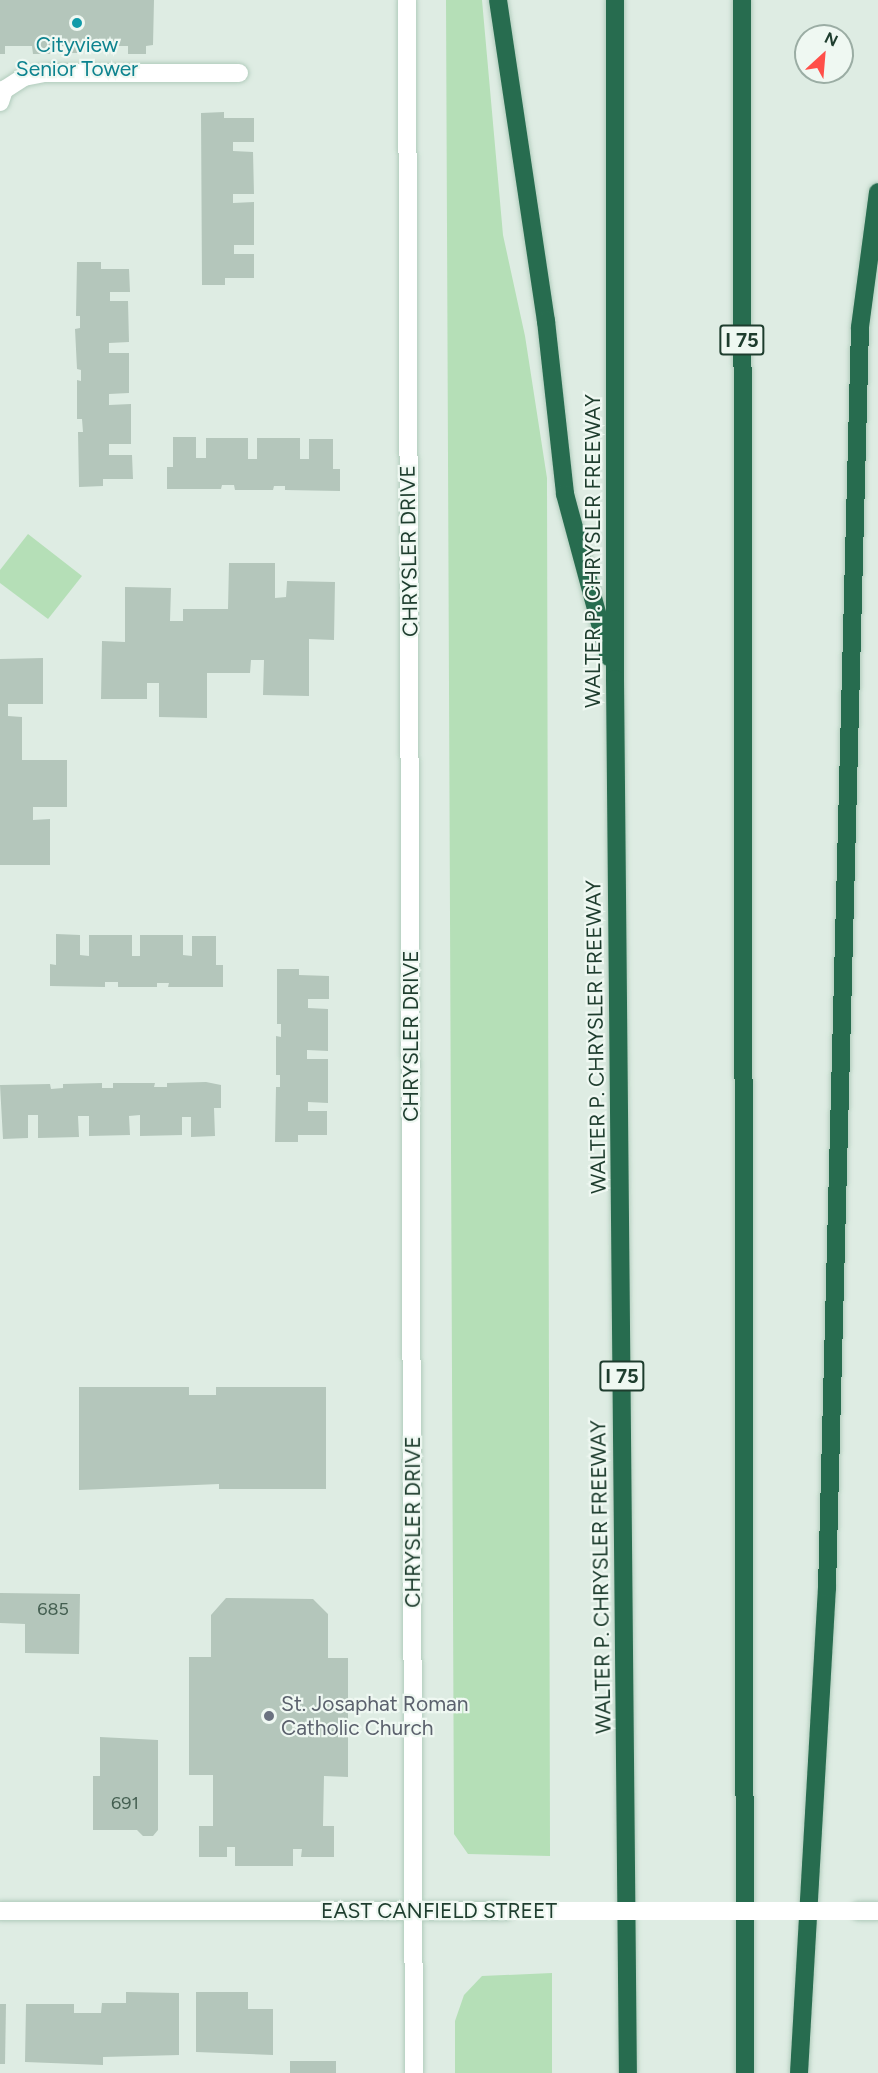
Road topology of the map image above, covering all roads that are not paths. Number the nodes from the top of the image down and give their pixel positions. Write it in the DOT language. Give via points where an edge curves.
graph roads {
  1 [pos="407,0"];
  2 [pos="498,0"];
  3 [pos="615,0"];
  4 [pos="742,0"];
  5 [pos="239,73"];
  6 [pos="0,102"];
  7 [pos="878,192"];
  8 [pos="615,679"];
  9 [pos="414,1910"];
  10 [pos="0,1911"];
  11 [pos="878,1911"];
  12 [pos="414,2073"];
  13 [pos="628,2073"];
  14 [pos="745,2073"];
  15 [pos="799,2073"];
  1 -- 9 [label="street, CHRYSLER DRIVE"];
  2 -- 8 [label="highway" via="546,321 565,494"];
  3 -- 8 [label="highway, WALTER P. CHRYSLER FREEWAY / I 75"];
  4 -- 14 [label="highway, I 75"];
  5 -- 6 [label="street" via="45,73 24,77 4,90"];
  7 -- 15 [label="highway" via="860,327 827,1588"];
  8 -- 13 [label="highway, WALTER P. CHRYSLER FREEWAY / I 75"];
  9 -- 10 [label="street, EAST CANFIELD STREET"];
  9 -- 11 [label="street, EAST CANFIELD STREET, bridge"];
  9 -- 12 [label="street, CHRYSLER DRIVE"];
}
